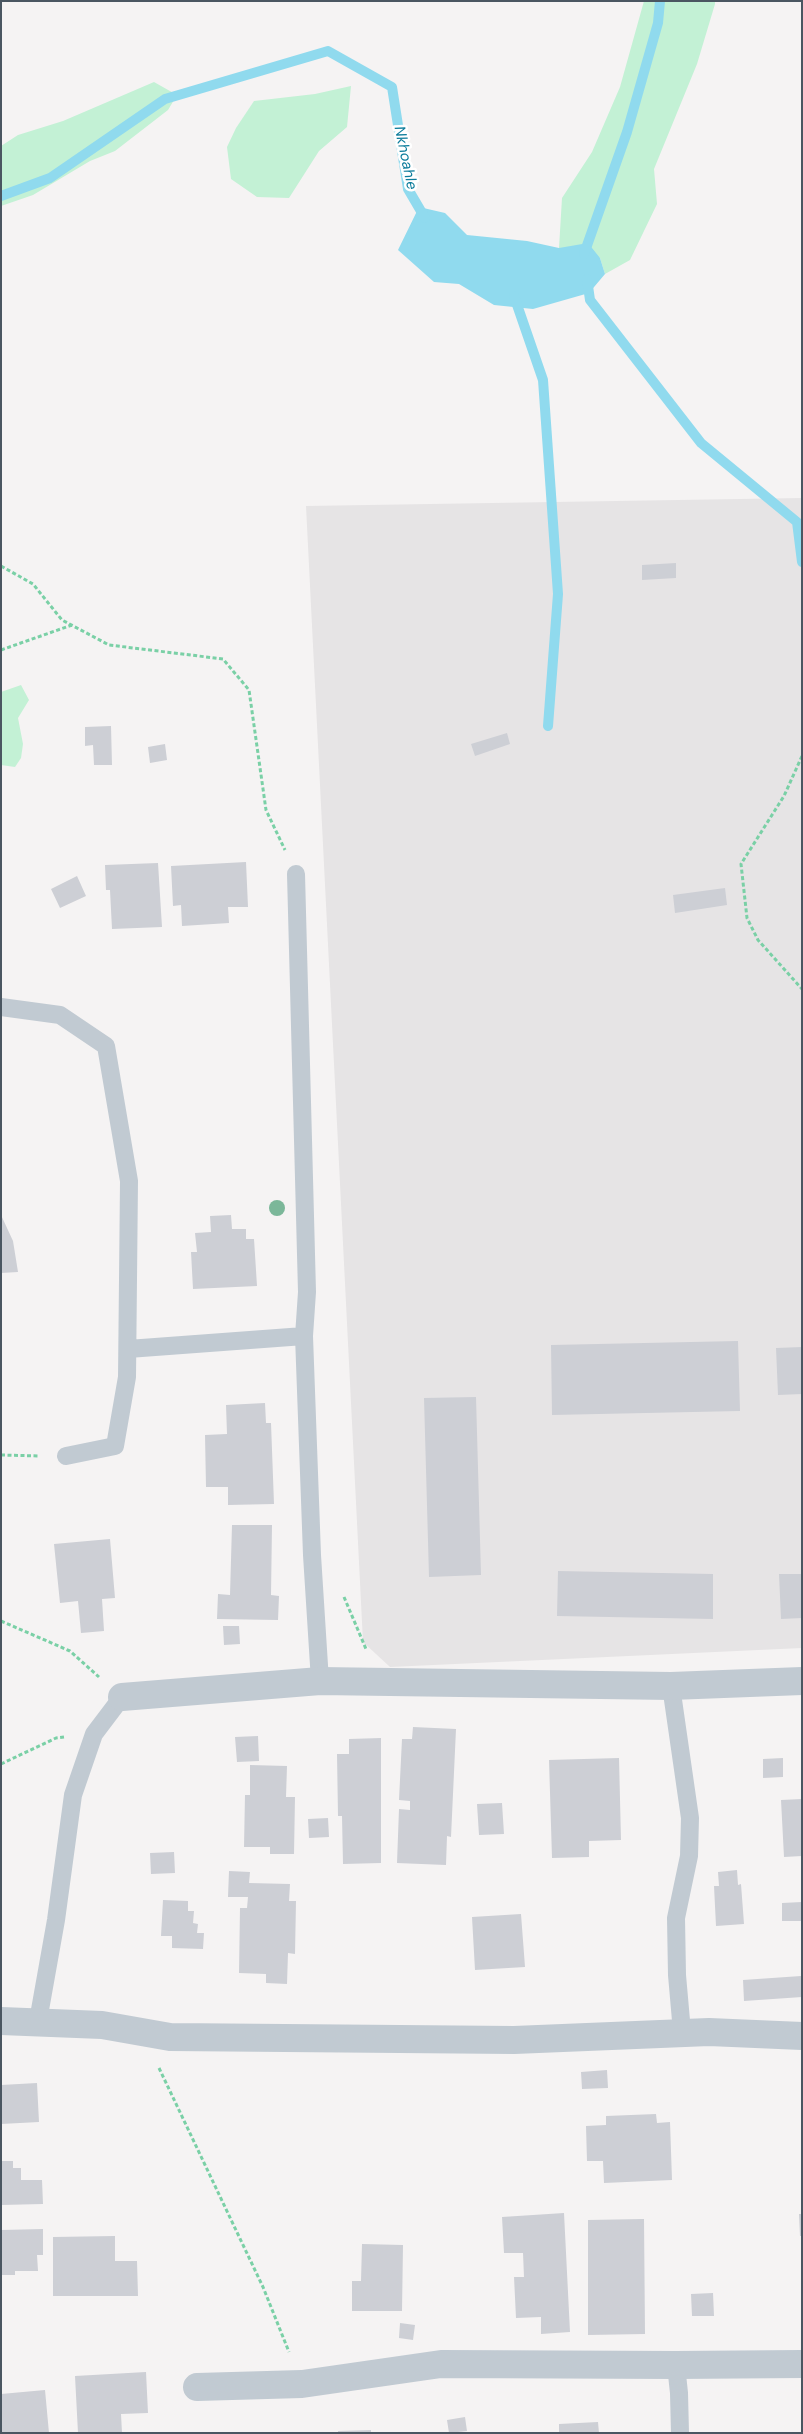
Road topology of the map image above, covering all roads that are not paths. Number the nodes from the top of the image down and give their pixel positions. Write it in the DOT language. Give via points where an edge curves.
graph roads {
  1 [pos="296,874"];
  2 [pos="1,1007"];
  3 [pos="304,1336"];
  4 [pos="128,1349"];
  5 [pos="66,1456"];
  6 [pos="320,1680"];
  7 [pos="802,1680"];
  8 [pos="671,1686"];
  9 [pos="122,1698"];
  10 [pos="1,2021"];
  11 [pos="38,2021"];
  12 [pos="682,2032"];
  13 [pos="802,2036"];
  14 [pos="802,2364"];
  15 [pos="676,2366"];
  16 [pos="197,2387"];
  17 [pos="680,2433"];
  1 -- 3 [label="lane" via="307,1292"];
  2 -- 4 [label="lane" via="60,1015 106,1046 129,1181"];
  3 -- 4 [label="lane"];
  3 -- 6 [label="lane"];
  4 -- 5 [label="lane" via="127,1377 115,1446"];
  6 -- 8 [label="street"];
  6 -- 9 [label="street"];
  7 -- 8 [label="street"];
  8 -- 12 [label="lane" via="690,1818 689,1856 676,1918"];
  9 -- 11 [label="lane" via="94,1734 73,1795"];
  10 -- 11 [label="street"];
  11 -- 12 [label="street" via="102,2025 170,2037 514,2040"];
  12 -- 13 [label="street"];
  14 -- 15 [label="street"];
  15 -- 16 [label="street" via="441,2364 302,2384"];
  15 -- 17 [label="lane"];
}
